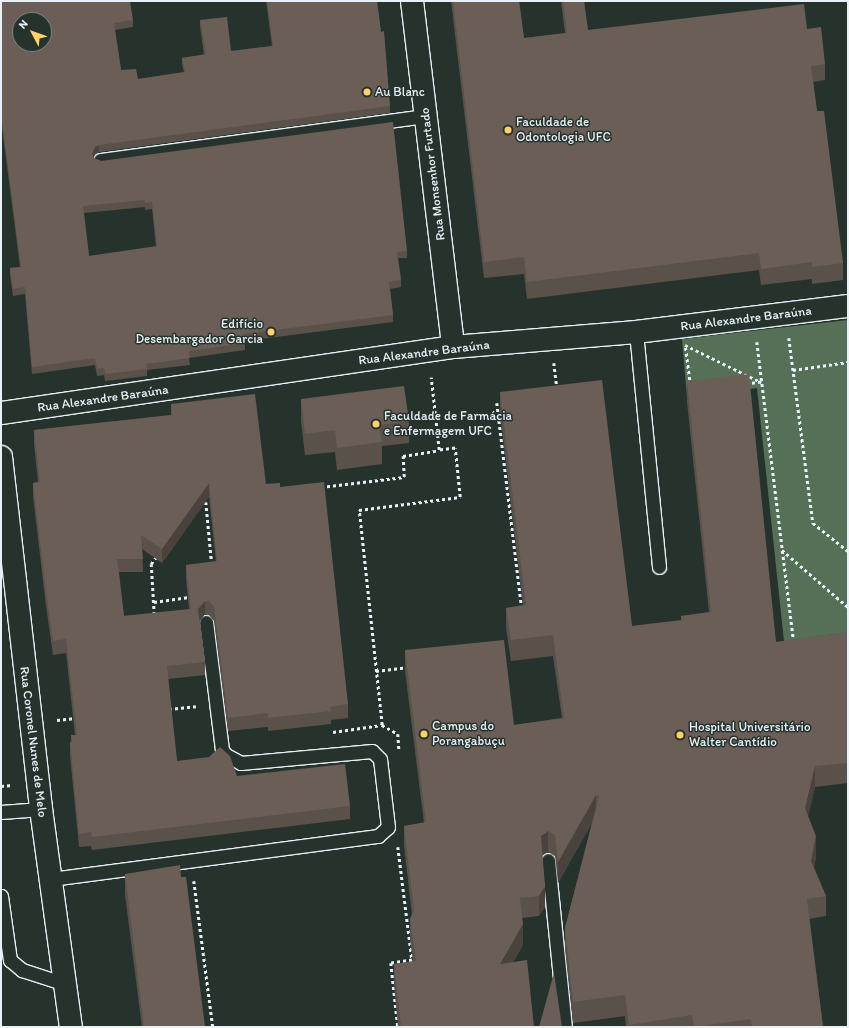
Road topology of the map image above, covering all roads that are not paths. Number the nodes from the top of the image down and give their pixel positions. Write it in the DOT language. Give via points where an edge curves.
graph roads {
  1 [pos="412,1"];
  2 [pos="426,116"];
  3 [pos="100,160"];
  4 [pos="848,306"];
  5 [pos="636,332"];
  6 [pos="453,347"];
  7 [pos="1,413"];
  8 [pos="1,457"];
  9 [pos="659,567"];
  10 [pos="206,622"];
  11 [pos="41,808"];
  12 [pos="1,812"];
  13 [pos="548,860"];
  14 [pos="51,879"];
  15 [pos="1,896"];
  16 [pos="66,984"];
  17 [pos="71,1027"];
  18 [pos="565,1027"];
  1 -- 2 [label="street, Rua Monsenhor Furtado"];
  2 -- 3 [label="lane"];
  2 -- 6 [label="street, Rua Monsenhor Furtado"];
  4 -- 5 [label="street, Rua Alexandre Baraúna"];
  5 -- 6 [label="street, Rua Alexandre Baraúna"];
  5 -- 9 [label="lane"];
  6 -- 7 [label="street, Rua Alexandre Baraúna"];
  8 -- 11 [label="street, Rua Coronel Nunes de Melo"];
  10 -- 14 [label="lane" via="222,750 241,763 372,751 380,759 388,827 378,836"];
  11 -- 12 [label="lane"];
  11 -- 14 [label="street, Rua Coronel Nunes de Melo"];
  13 -- 18 [label="lane"];
  14 -- 16 [label="street, Rua Coronel Nunes de Melo"];
  15 -- 16 [label="lane" via="10,960 22,970"];
  16 -- 17 [label="street, Rua Coronel Nunes de Melo"];
}
